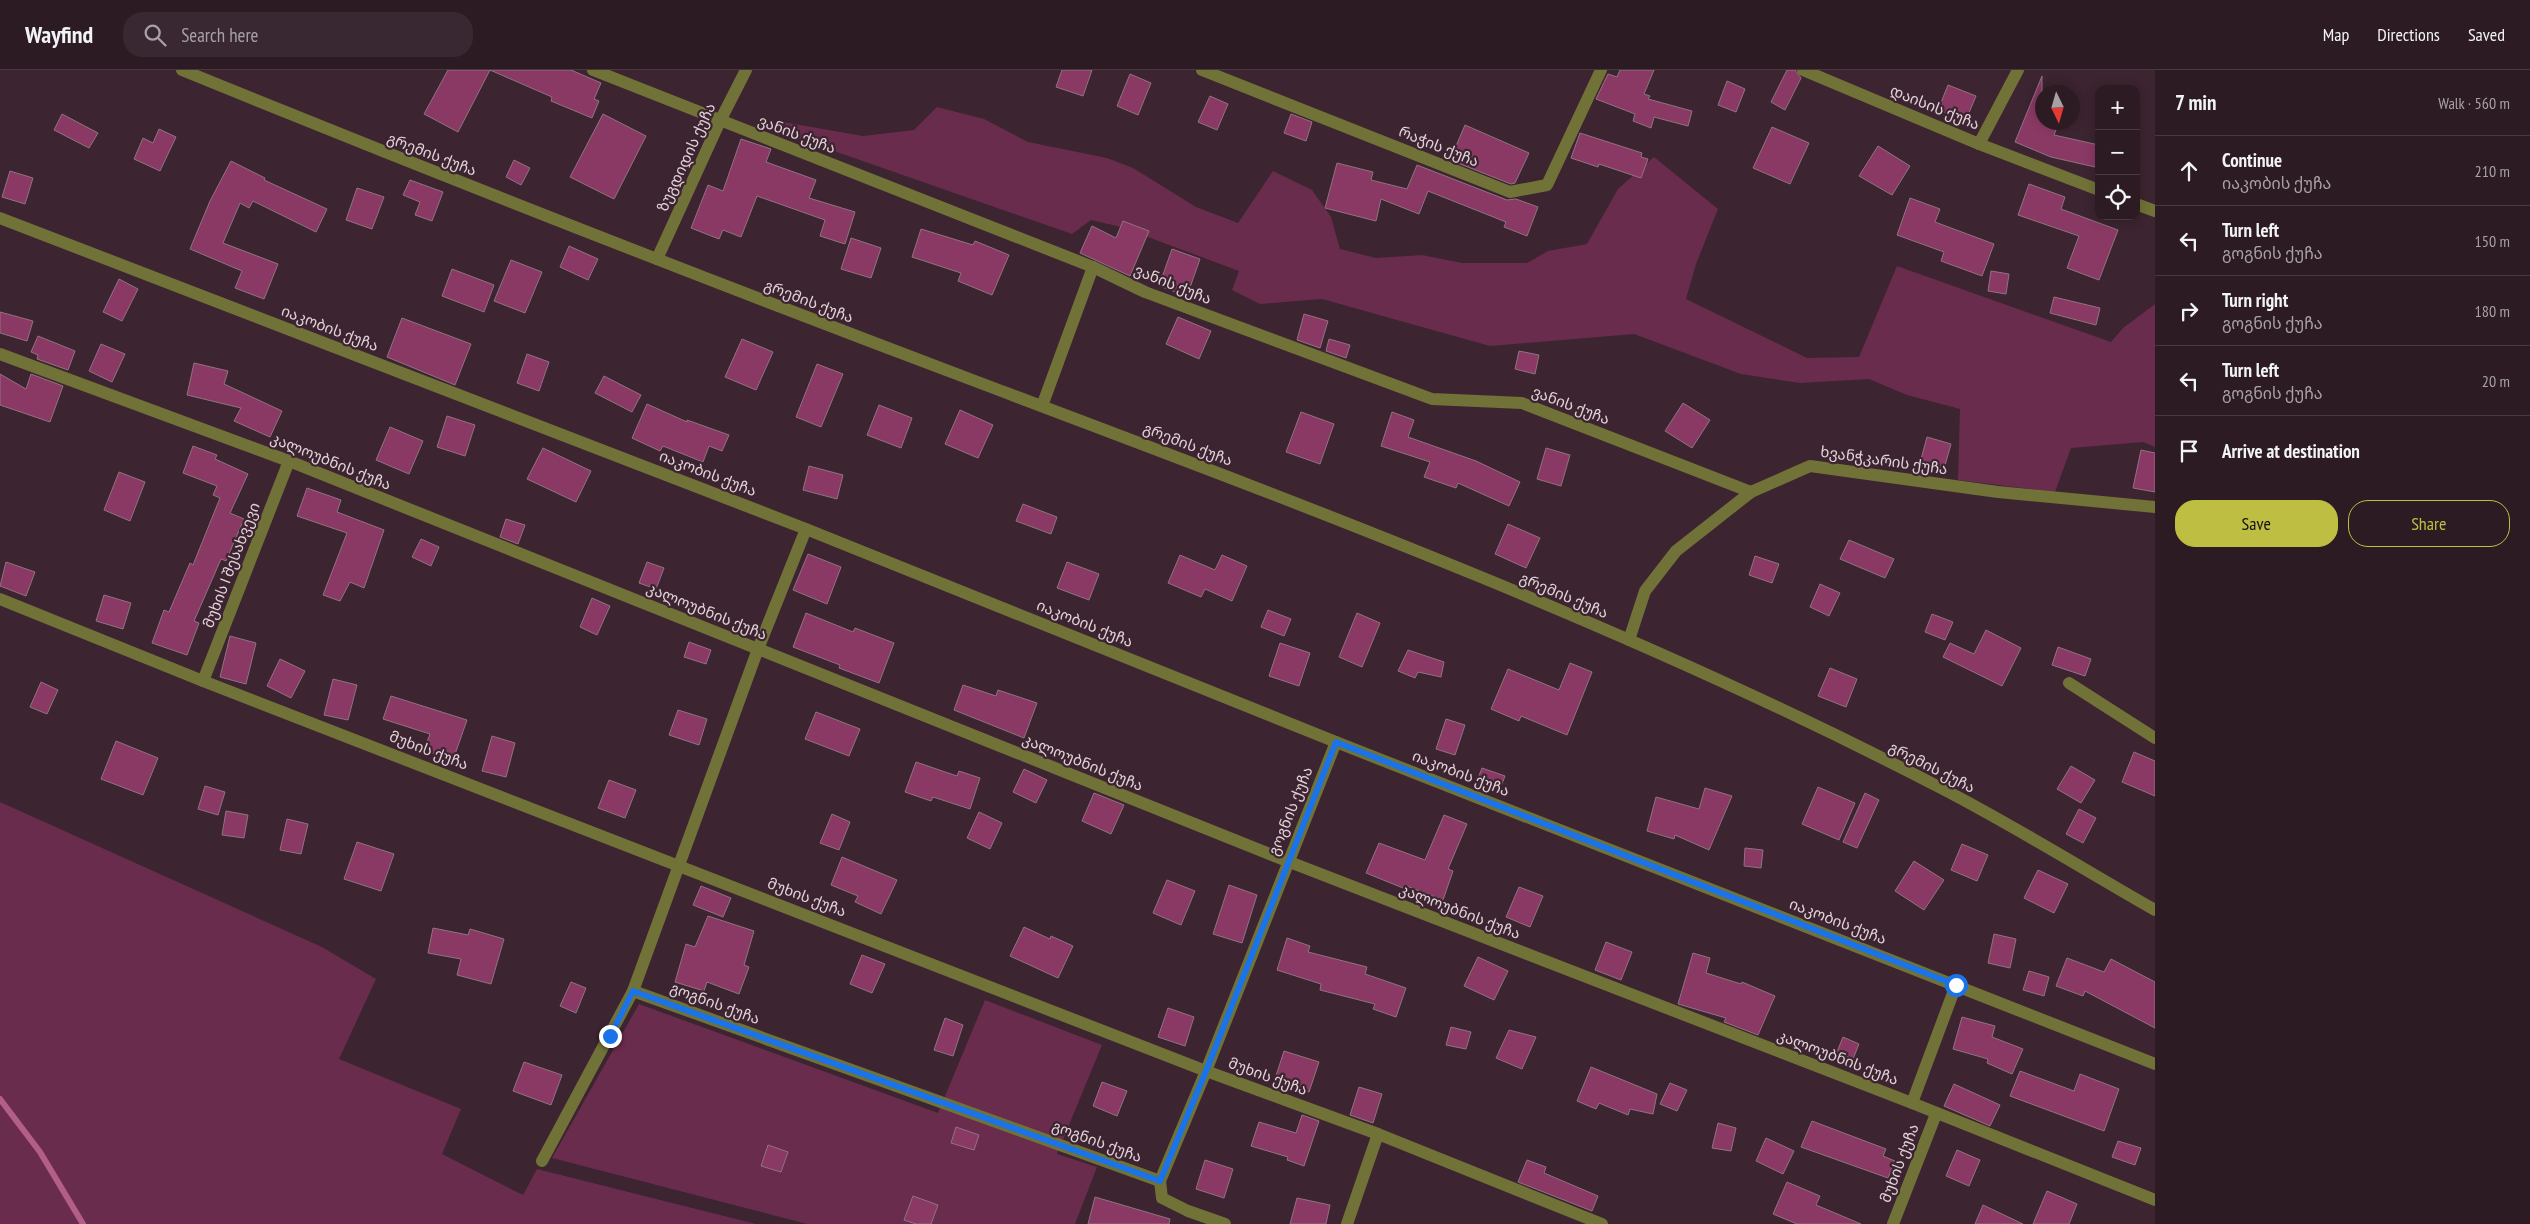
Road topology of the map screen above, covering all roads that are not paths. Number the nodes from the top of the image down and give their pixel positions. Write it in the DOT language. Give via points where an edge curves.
graph roads {
  1 [pos="182,70"];
  2 [pos="593,70"];
  3 [pos="746,70"];
  4 [pos="1202,70"];
  5 [pos="1601,70"];
  6 [pos="1803,70"];
  7 [pos="2018,70"];
  8 [pos="720,121"];
  9 [pos="1979,144"];
  10 [pos="2095,188"];
  11 [pos="2140,205"];
  12 [pos="2155,211"];
  13 [pos="0,218"];
  14 [pos="657,259"];
  15 [pos="1093,267"];
  16 [pos="0,354"];
  17 [pos="1042,406"];
  18 [pos="289,461"];
  19 [pos="1751,492"];
  20 [pos="2155,507"];
  21 [pos="806,529"];
  22 [pos="0,599"];
  23 [pos="1629,640"];
  24 [pos="758,649"];
  25 [pos="203,681"];
  26 [pos="2069,683"];
  27 [pos="2155,738"];
  28 [pos="1336,742"];
  29 [pos="1287,862"];
  30 [pos="678,864"];
  31 [pos="2155,910"];
  32 [pos="1956,985"];
  33 [pos="633,991"];
  34 [pos="2155,1064"];
  35 [pos="1206,1071"];
  36 [pos="1912,1103"];
  37 [pos="1936,1114"];
  38 [pos="1378,1134"];
  39 [pos="542,1161"];
  40 [pos="1160,1181"];
  41 [pos="2155,1200"];
  42 [pos="1898,1222"];
  43 [pos="1225,1224"];
  44 [pos="1347,1224"];
  45 [pos="1602,1224"];
  1 -- 14 [label="street, გრემის ქუჩა"];
  2 -- 8 [label="street, ვანის ქუჩა"];
  3 -- 8 [label="street, ზუგდიდის ქუჩა"];
  4 -- 5 [label="street, რაჭის ქუჩა" via="1510,192 1547,185"];
  6 -- 9 [label="street, დაისის ქუჩა"];
  7 -- 9 [label="street, დაისის ქუჩა"];
  8 -- 14 [label="street, ზუგდიდის ქუჩა"];
  8 -- 15 [label="street, ვანის ქუჩა"];
  9 -- 10 [label="street"];
  11 -- 12 [label="street"];
  13 -- 21 [label="street, იაკობის ქუჩა"];
  14 -- 17 [label="street, გრემის ქუჩა"];
  15 -- 17 [label="street"];
  15 -- 19 [label="street, ვანის ქუჩა" via="1145,292 1432,399 1522,404"];
  16 -- 18 [label="street, კალოუბნის ქუჩა"];
  17 -- 23 [label="street, გრემის ქუჩა" via="1343,520"];
  18 -- 24 [label="street, კალოუბნის ქუჩა"];
  18 -- 25 [label="street, მუხის I შესახვევი"];
  19 -- 20 [label="street, ხვანჭკარის ქუჩა" via="1810,466 1998,492"];
  19 -- 23 [label="street, ხვანჭკარის ქუჩა" via="1676,551 1645,591"];
  21 -- 24 [label="street"];
  21 -- 28 [label="street, იაკობის ქუჩა"];
  22 -- 25 [label="street, მუხის ქუჩა"];
  23 -- 31 [label="street, გრემის ქუჩა" via="1739,689 1942,788"];
  24 -- 29 [label="street, კალოუბნის ქუჩა"];
  24 -- 30 [label="street"];
  25 -- 30 [label="street, მუხის ქუჩა"];
  26 -- 27 [label="street"];
  28 -- 29 [label="street, გოგნის ქუჩა"];
  28 -- 32 [label="street, იაკობის ქუჩა"];
  29 -- 35 [label="street, გოგნის ქუჩა"];
  29 -- 36 [label="street, კალოუბნის ქუჩა"];
  30 -- 33 [label="street"];
  30 -- 35 [label="street, მუხის ქუჩა"];
  32 -- 34 [label="street, იაკობის ქუჩა"];
  32 -- 36 [label="street, მუხის ქუჩა"];
  33 -- 39 [label="street"];
  33 -- 40 [label="street, გოგნის ქუჩა"];
  35 -- 38 [label="street, მუხის ქუჩა"];
  35 -- 40 [label="street, გოგნის ქუჩა"];
  36 -- 37 [label="street, კალოუბნის ქუჩა"];
  37 -- 41 [label="street, კალოუბნის ქუჩა"];
  37 -- 42 [label="street, მუხის ქუჩა"];
  38 -- 44 [label="street"];
  38 -- 45 [label="street, მუხის ქუჩა"];
  40 -- 43 [label="street" via="1162,1198"];
}
